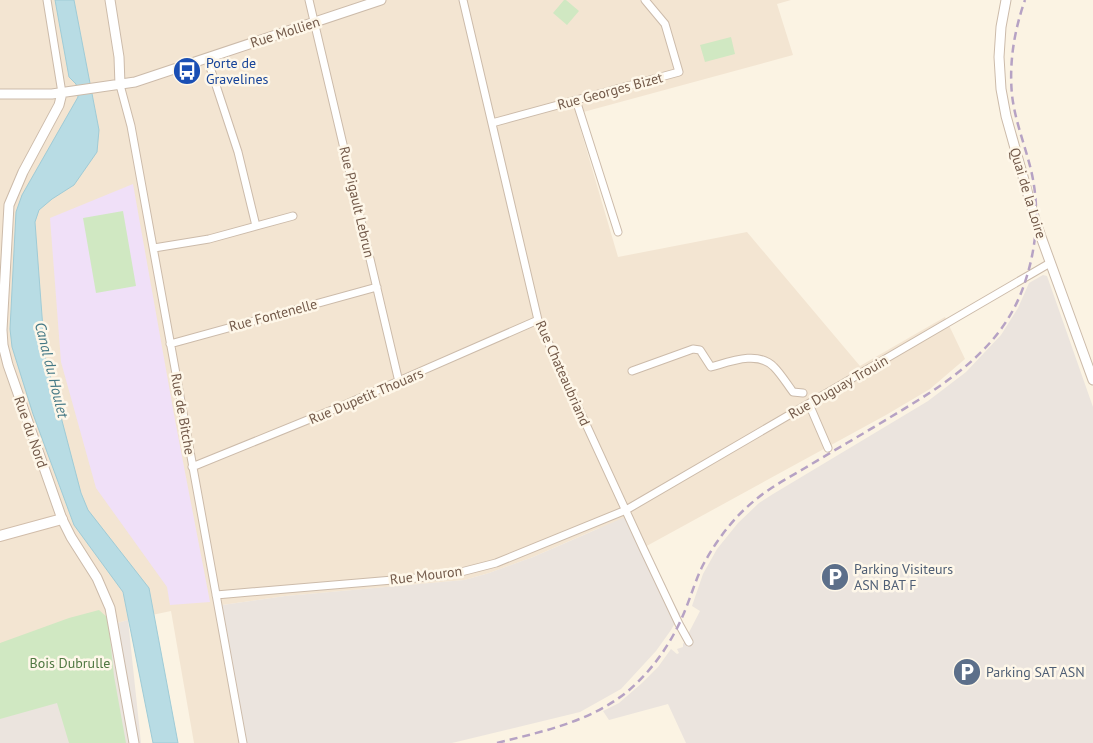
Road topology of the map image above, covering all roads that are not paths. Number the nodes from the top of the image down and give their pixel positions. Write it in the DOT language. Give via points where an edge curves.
graph roads {
  1 [pos="47,0"];
  2 [pos="110,0"];
  3 [pos="309,0"];
  4 [pos="381,0"];
  5 [pos="463,0"];
  6 [pos="645,0"];
  7 [pos="1006,0"];
  8 [pos="314,22"];
  9 [pos="207,58"];
  10 [pos="120,85"];
  11 [pos="62,93"];
  12 [pos="0,94"];
  13 [pos="576,100"];
  14 [pos="492,123"];
  15 [pos="293,216"];
  16 [pos="256,226"];
  17 [pos="618,232"];
  18 [pos="154,248"];
  19 [pos="1050,263"];
  20 [pos="2,279"];
  21 [pos="377,287"];
  22 [pos="538,320"];
  23 [pos="170,344"];
  24 [pos="632,371"];
  25 [pos="1093,380"];
  26 [pos="399,382"];
  27 [pos="803,393"];
  28 [pos="809,404"];
  29 [pos="828,448"];
  30 [pos="192,466"];
  31 [pos="626,510"];
  32 [pos="62,519"];
  33 [pos="0,536"];
  34 [pos="216,595"];
  35 [pos="689,642"];
  36 [pos="134,743"];
  37 [pos="243,743"];
  1 -- 11 [label="street"];
  2 -- 10 [label="street"];
  3 -- 8 [label="street, Rue Pigault Lebrun"];
  4 -- 8 [label="street, Rue Mollien"];
  5 -- 14 [label="street, Rue Chateaubriand"];
  6 -- 13 [label="street, Rue Georges Bizet" via="665,24 678,72"];
  7 -- 19 [label="street, Quai de la Loire" via="1000,47 1001,89 1028,197"];
  8 -- 9 [label="street, Rue Mollien"];
  8 -- 21 [label="street, Rue Pigault Lebrun"];
  9 -- 10 [label="street, Rue Mollien"];
  9 -- 16 [label="street" via="238,152"];
  10 -- 11 [label="street, Rue Mollien"];
  10 -- 18 [label="street, Rue de Bitche" via="130,117"];
  11 -- 12 [label="street, Rue Mollien"];
  11 -- 20 [label="street, Rue du Nord" via="12,196"];
  13 -- 14 [label="street, Rue Georges Bizet"];
  13 -- 17 [label="street"];
  14 -- 22 [label="street, Rue Chateaubriand"];
  15 -- 16 [label="street"];
  16 -- 18 [label="street" via="203,240"];
  18 -- 23 [label="street, Rue de Bitche"];
  19 -- 25 [label="street, Quai de la Loire"];
  19 -- 28 [label="street, Rue Duguay Trouin"];
  20 -- 32 [label="street, Rue du Nord" via="4,352"];
  21 -- 23 [label="street, Rue Fontenelle"];
  21 -- 26 [label="street, Rue Pigault Lebrun"];
  22 -- 26 [label="street, Rue Dupetit Thouars"];
  22 -- 31 [label="street, Rue Chateaubriand"];
  23 -- 30 [label="street, Rue de Bitche"];
  24 -- 27 [label="street" via="694,349 700,350 711,367 743,357 767,362 773,365 793,392"];
  26 -- 30 [label="street, Rue Dupetit Thouars"];
  28 -- 29 [label="street"];
  28 -- 31 [label="street, Rue Duguay Trouin"];
  30 -- 34 [label="street, Rue de Bitche"];
  31 -- 34 [label="street, Rue Mouron" via="514,556 461,572"];
  31 -- 35 [label="street, Rue Chateaubriand"];
  32 -- 33 [label="main road"];
  32 -- 36 [label="street, Rue du Nord" via="97,578 110,608"];
  34 -- 37 [label="street, Rue de Bitche"];
}
